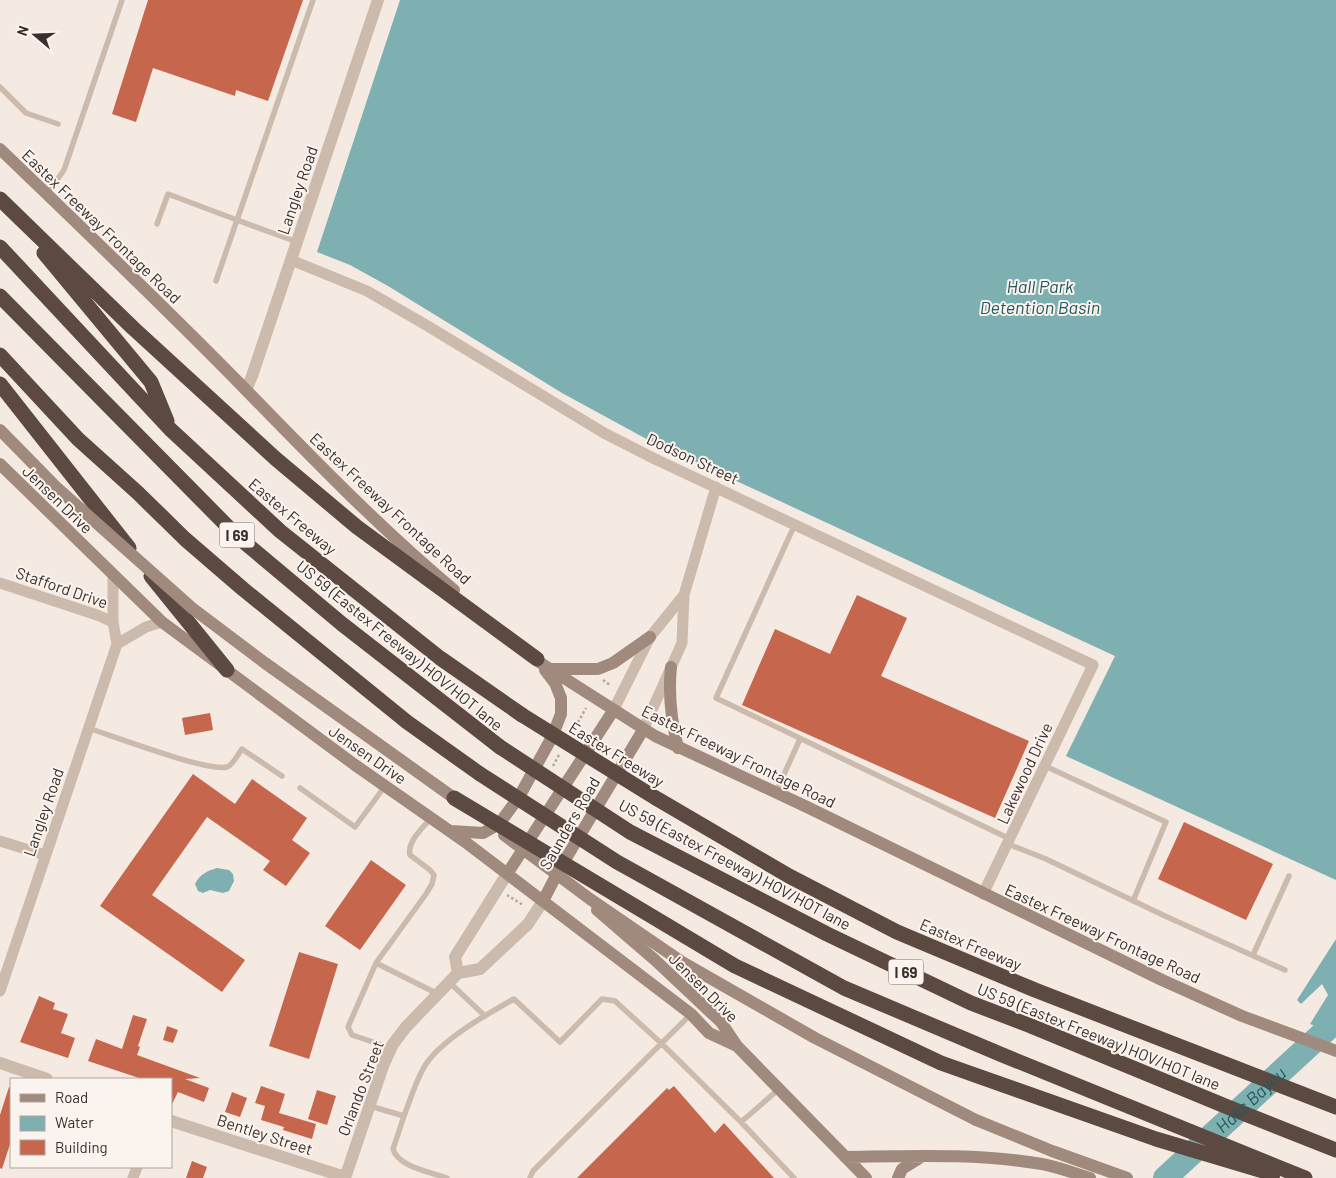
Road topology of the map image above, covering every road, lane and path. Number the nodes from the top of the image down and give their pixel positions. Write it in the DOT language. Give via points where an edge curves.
graph roads {
  1 [pos="122,0"];
  2 [pos="313,0"];
  3 [pos="378,0"];
  4 [pos="0,87"];
  5 [pos="58,124"];
  6 [pos="0,149"];
  7 [pos="47,194"];
  8 [pos="0,199"];
  9 [pos="237,220"];
  10 [pos="157,224"];
  11 [pos="297,242"];
  12 [pos="0,247"];
  13 [pos="291,260"];
  14 [pos="216,281"];
  15 [pos="0,296"];
  16 [pos="0,355"];
  17 [pos="0,384"];
  18 [pos="246,390"];
  19 [pos="170,429"];
  20 [pos="0,430"];
  21 [pos="5,471"];
  22 [pos="716,487"];
  23 [pos="795,524"];
  24 [pos="114,575"];
  25 [pos="0,583"];
  26 [pos="684,595"];
  27 [pos="113,622"];
  28 [pos="162,622"];
  29 [pos="650,637"];
  30 [pos="117,644"];
  31 [pos="538,661"];
  32 [pos="1093,665"];
  33 [pos="671,667"];
  34 [pos="551,669"];
  35 [pos="227,670"];
  36 [pos="613,711"];
  37 [pos="88,728"];
  38 [pos="643,730"];
  39 [pos="800,739"];
  40 [pos="678,748"];
  41 [pos="1045,766"];
  42 [pos="282,776"];
  43 [pos="385,786"];
  44 [pos="300,788"];
  45 [pos="776,792"];
  46 [pos="454,798"];
  47 [pos="431,818"];
  48 [pos="449,830"];
  49 [pos="0,841"];
  50 [pos="1009,842"];
  51 [pos="45,855"];
  52 [pos="559,870"];
  53 [pos="507,874"];
  54 [pos="1289,876"];
  55 [pos="506,894"];
  56 [pos="984,894"];
  57 [pos="543,901"];
  58 [pos="1133,901"];
  59 [pos="522,905"];
  60 [pos="1254,956"];
  61 [pos="376,962"];
  62 [pos="1285,970"];
  63 [pos="453,978"];
  64 [pos="0,991"];
  65 [pos="438,994"];
  66 [pos="691,1014"];
  67 [pos="485,1016"];
  68 [pos="661,1043"];
  69 [pos="736,1046"];
  70 [pos="391,1048"];
  71 [pos="1336,1051"];
  72 [pos="0,1063"];
  73 [pos="44,1078"];
  74 [pos="780,1089"];
  75 [pos="369,1106"];
  76 [pos="1336,1107"];
  77 [pos="404,1116"];
  78 [pos="172,1121"];
  79 [pos="741,1122"];
  80 [pos="1336,1150"];
  81 [pos="924,1156"];
  82 [pos="845,1157"];
  83 [pos="346,1178"];
  84 [pos="448,1178"];
  85 [pos="530,1178"];
  86 [pos="794,1178"];
  87 [pos="866,1178"];
  88 [pos="898,1178"];
  89 [pos="1090,1178"];
  90 [pos="1127,1178"];
  91 [pos="1287,1178"];
  92 [pos="1305,1178"];
  1 -- 7 [label="lane" via="64,170"];
  2 -- 9 [label="lane"];
  3 -- 11 [label="street, Langley Road"];
  4 -- 5 [label="lane" via="26,113"];
  6 -- 7 [label="main road, Eastex Freeway Frontage Road"];
  7 -- 18 [label="main road, Eastex Freeway Frontage Road"];
  8 -- 19 [label="highway" via="151,382"];
  8 -- 31 [label="highway" via="133,328 276,459 357,527"];
  9 -- 10 [label="lane" via="168,194"];
  9 -- 11 [label="lane"];
  9 -- 14 [label="lane"];
  11 -- 13 [label="street, Langley Road"];
  12 -- 19 [label="highway, Eastex Freeway / I 69"];
  13 -- 18 [label="street, Langley Road"];
  13 -- 22 [label="street, Dodson Street" via="367,291 604,433"];
  15 -- 80 [label="highway, US 59 (Eastex Freeway) HOV/HOT lane / I 69, bridge" via="238,537 342,624 500,747 630,832 827,934 971,1003"];
  16 -- 92 [label="highway, I 69, bridge" via="78,439 243,589 407,722 480,774 617,862 844,988"];
  17 -- 35 [label="highway"];
  18 -- 31 [label="main road, Eastex Freeway Frontage Road" via="413,556"];
  19 -- 76 [label="highway, Eastex Freeway / I 69, bridge" via="280,531 440,658 522,715 789,876 897,932 1035,990"];
  20 -- 46 [label="main road, bridge" via="56,487 192,608"];
  21 -- 24 [label="main road, Jensen Drive"];
  22 -- 23 [label="street, Dodson Street"];
  22 -- 26 [label="street, Saunders Road"];
  23 -- 32 [label="street, Dodson Street"];
  23 -- 39 [label="lane" via="716,698"];
  24 -- 27 [label="street, Langley Road"];
  24 -- 28 [label="main road, Jensen Drive"];
  25 -- 27 [label="street, Stafford Drive"];
  26 -- 29 [label="street, Saunders Road"];
  26 -- 33 [label="street, Saunders Road" via="682,643"];
  27 -- 30 [label="street, Langley Road"];
  28 -- 30 [label="street" via="146,627"];
  28 -- 35 [label="main road, Jensen Drive"];
  29 -- 34 [label="main road" via="613,663 598,669"];
  29 -- 36 [label="street, Saunders Road"];
  30 -- 37 [label="street, Langley Road"];
  31 -- 34 [label="main road, Eastex Freeway Frontage Road"];
  31 -- 48 [label="main road" via="555,683 561,698 560,714 552,737 499,824 483,833"];
  32 -- 41 [label="street, Lakewood Drive"];
  33 -- 38 [label="street, Saunders Road"];
  33 -- 40 [label="main road" via="669,706"];
  34 -- 36 [label="main road, Eastex Freeway Frontage Road"];
  35 -- 43 [label="main road, Jensen Drive"];
  36 -- 38 [label="main road, Eastex Freeway Frontage Road"];
  36 -- 53 [label="main road, Saunders Road"];
  37 -- 42 [label="lane" via="202,765 227,767 242,749"];
  37 -- 51 [label="street, Langley Road"];
  38 -- 40 [label="main road, Eastex Freeway Frontage Road"];
  38 -- 52 [label="main road, Saunders Road"];
  39 -- 45 [label="lane"];
  39 -- 50 [label="lane"];
  40 -- 45 [label="main road, Eastex Freeway Frontage Road"];
  41 -- 50 [label="street, Lakewood Drive"];
  41 -- 58 [label="lane" via="1166,822"];
  43 -- 44 [label="lane" via="355,827"];
  43 -- 47 [label="main road, Jensen Drive"];
  45 -- 56 [label="main road, Eastex Freeway Frontage Road"];
  46 -- 90 [label="main road, bridge" via="590,899 682,962 815,1038 976,1120"];
  46 -- 91 [label="highway, bridge" via="735,966 941,1063 1156,1139"];
  47 -- 48 [label="main road, Jensen Drive"];
  47 -- 61 [label="lane" via="409,849 410,855 434,875 432,884"];
  48 -- 53 [label="main road, Jensen Drive"];
  49 -- 51 [label="street"];
  50 -- 56 [label="street, Lakewood Drive"];
  50 -- 58 [label="lane"];
  51 -- 64 [label="street, Langley Road"];
  52 -- 57 [label="main road, Saunders Road"];
  52 -- 69 [label="main road, Jensen Drive" via="586,900 721,1022"];
  53 -- 57 [label="main road, Jensen Drive"];
  53 -- 63 [label="street" via="455,957"];
  54 -- 60 [label="lane"];
  55 -- 59 [label="path"];
  56 -- 71 [label="main road, Eastex Freeway Frontage Road" via="1242,1016"];
  57 -- 63 [label="street" via="528,924 480,969"];
  57 -- 66 [label="main road, Jensen Drive"];
  58 -- 60 [label="lane"];
  60 -- 62 [label="lane"];
  61 -- 65 [label="lane"];
  61 -- 70 [label="lane" via="348,1027 352,1035"];
  63 -- 65 [label="street, Orlando Street"];
  63 -- 67 [label="lane"];
  65 -- 70 [label="street, Orlando Street"];
  66 -- 68 [label="lane"];
  66 -- 69 [label="main road, Jensen Drive" via="710,1033"];
  67 -- 68 [label="lane" via="514,999 560,1042 602,999 615,1001"];
  67 -- 77 [label="lane" via="437,1051 423,1068"];
  68 -- 79 [label="lane"];
  68 -- 85 [label="lane" via="533,1171"];
  69 -- 74 [label="main road, Jensen Drive"];
  70 -- 75 [label="street, Orlando Street"];
  72 -- 73 [label="street"];
  74 -- 79 [label="lane"];
  74 -- 82 [label="main road, Jensen Drive"];
  75 -- 77 [label="lane"];
  75 -- 83 [label="street, Orlando Street"];
  77 -- 84 [label="lane" via="393,1149 398,1159"];
  78 -- 83 [label="street, Bentley Street"];
  79 -- 86 [label="lane"];
  81 -- 82 [label="main road"];
  81 -- 88 [label="main road" via="902,1170"];
  81 -- 89 [label="main road" via="992,1157 1044,1164"];
  82 -- 87 [label="main road, Jensen Drive"];
}
